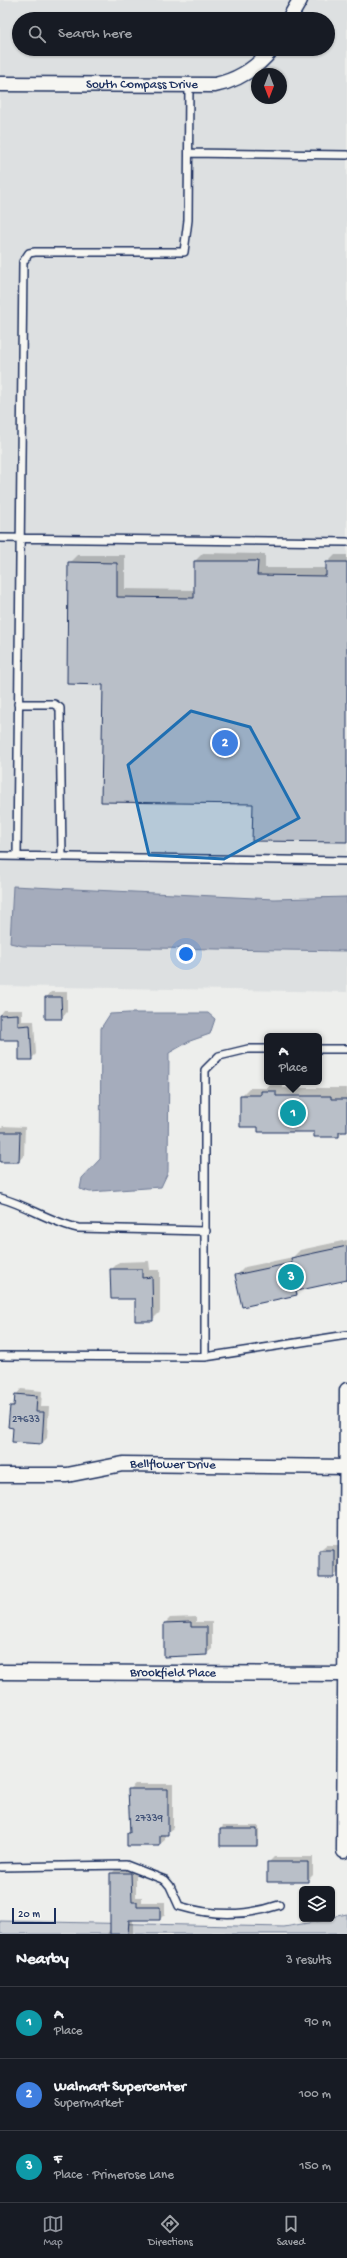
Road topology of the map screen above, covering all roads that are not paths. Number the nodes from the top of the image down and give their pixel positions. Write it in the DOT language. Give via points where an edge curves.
graph roads {
  1 [pos="300,0"];
  2 [pos="293,12"];
  3 [pos="265,56"];
  4 [pos="0,84"];
  5 [pos="189,86"];
  6 [pos="189,153"];
  7 [pos="347,155"];
  8 [pos="0,538"];
  9 [pos="19,539"];
  10 [pos="347,542"];
  11 [pos="18,704"];
  12 [pos="0,856"];
  13 [pos="17,856"];
  14 [pos="62,857"];
  15 [pos="347,861"];
  16 [pos="264,1049"];
  17 [pos="322,1049"];
  18 [pos="347,1049"];
  19 [pos="0,1198"];
  20 [pos="206,1230"];
  21 [pos="347,1335"];
  22 [pos="0,1356"];
  23 [pos="205,1357"];
  24 [pos="347,1390"];
  25 [pos="346,1467"];
  26 [pos="0,1475"];
  27 [pos="0,1672"];
  28 [pos="345,1674"];
  29 [pos="344,1850"];
  30 [pos="0,1866"];
  31 [pos="279,1905"];
  1 -- 2 [label="street"];
  3 -- 5 [label="street, South Compass Drive" via="253,69 237,79 215,85"];
  4 -- 5 [label="street, South Compass Drive"];
  5 -- 6 [label="lane"];
  6 -- 7 [label="lane"];
  6 -- 9 [label="lane" via="188,220 184,252 34,252 29,253 22,262"];
  8 -- 9 [label="lane"];
  9 -- 10 [label="lane"];
  9 -- 11 [label="lane"];
  11 -- 13 [label="lane"];
  11 -- 14 [label="lane" via="54,704 60,708"];
  12 -- 13 [label="lane"];
  13 -- 14 [label="lane"];
  14 -- 15 [label="lane"];
  16 -- 20 [label="lane" via="248,1049 219,1056 205,1070"];
  17 -- 18 [label="lane"];
  19 -- 20 [label="lane" via="17,1202 59,1224 78,1228"];
  20 -- 23 [label="lane"];
  21 -- 23 [label="lane"];
  22 -- 23 [label="lane"];
  24 -- 25 [label="street"];
  25 -- 26 [label="street, Bellflower Drive" via="123,1464 67,1475"];
  25 -- 28 [label="street"];
  27 -- 28 [label="street, Brookfield Place"];
  28 -- 29 [label="street"];
  30 -- 31 [label="lane" via="126,1866 164,1880 170,1886 179,1906 236,1914 259,1912"];
}
